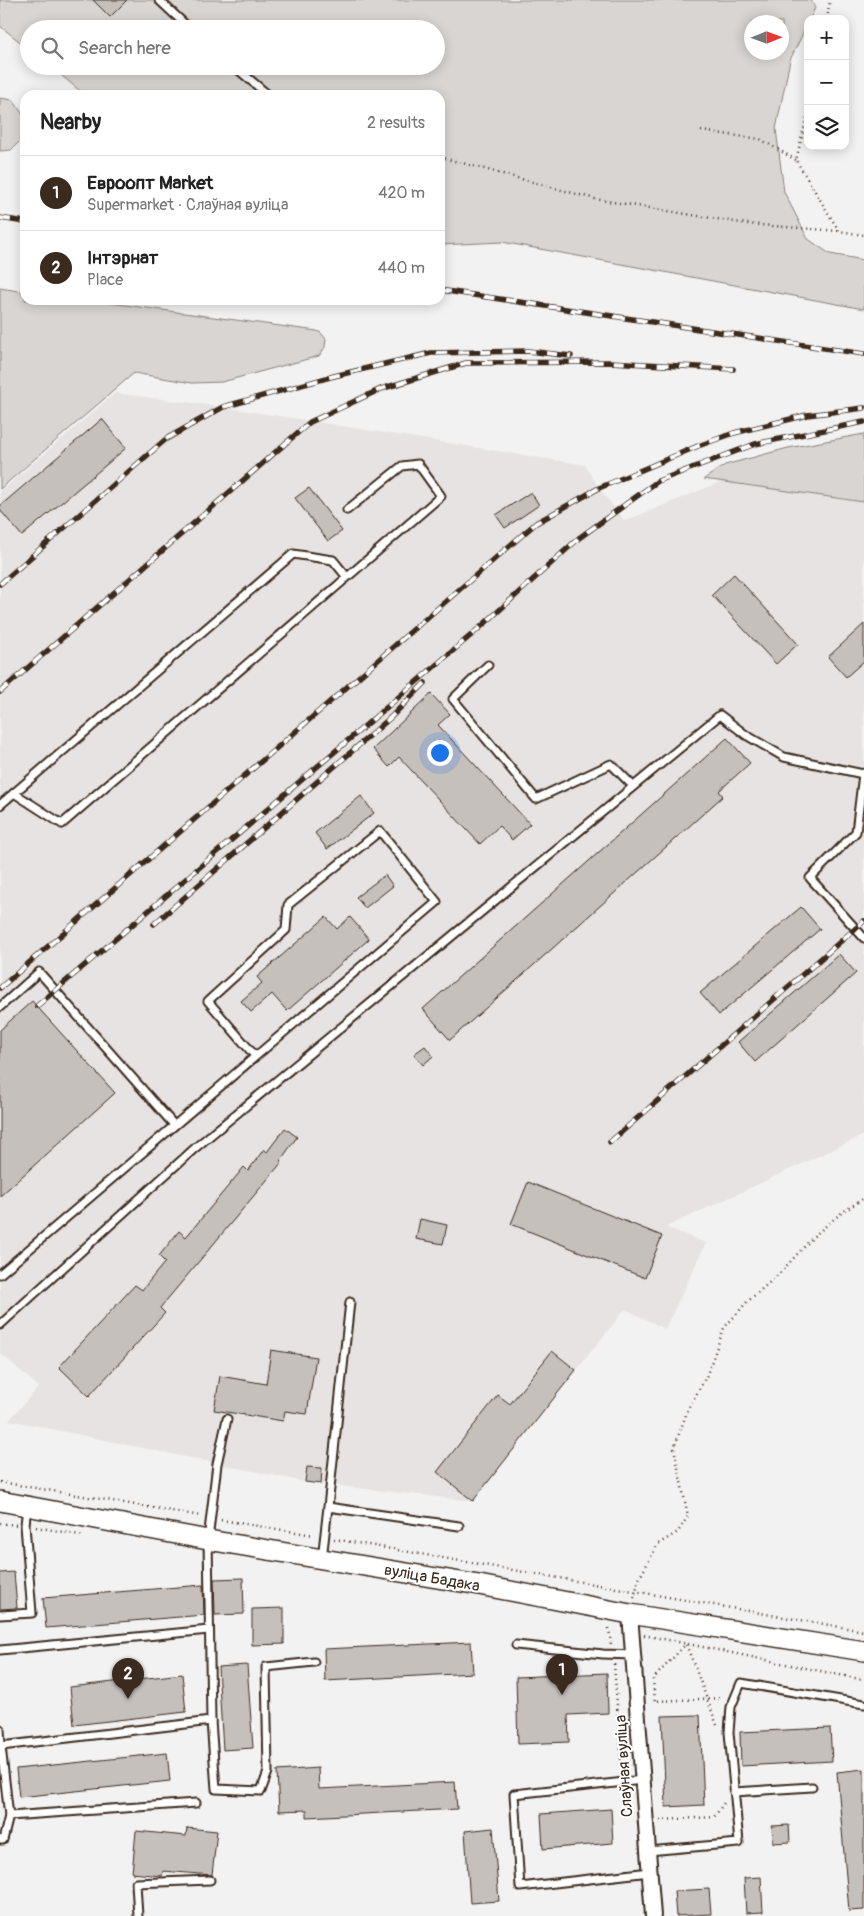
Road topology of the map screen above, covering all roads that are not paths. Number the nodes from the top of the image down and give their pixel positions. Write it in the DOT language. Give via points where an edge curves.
graph roads {
  1 [pos="158,0"];
  2 [pos="180,20"];
  3 [pos="245,75"];
  4 [pos="262,90"];
  5 [pos="347,510"];
  6 [pos="346,576"];
  7 [pos="488,665"];
  8 [pos="863,774"];
  9 [pos="633,786"];
  10 [pos="14,793"];
  11 [pos="0,805"];
  12 [pos="864,938"];
  13 [pos="0,1007"];
  14 [pos="255,1056"];
  15 [pos="174,1124"];
  16 [pos="0,1274"];
  17 [pos="350,1302"];
  18 [pos="0,1325"];
  19 [pos="227,1419"];
  20 [pos="0,1501"];
  21 [pos="27,1506"];
  22 [pos="328,1507"];
  23 [pos="459,1526"];
  24 [pos="208,1540"];
  25 [pos="322,1559"];
  26 [pos="0,1615"];
  27 [pos="631,1623"];
  28 [pos="209,1630"];
  29 [pos="516,1645"];
  30 [pos="0,1650"];
  31 [pos="864,1651"];
  32 [pos="634,1655"];
  33 [pos="314,1662"];
  34 [pos="864,1704"];
  35 [pos="211,1721"];
  36 [pos="0,1729"];
  37 [pos="1,1746"];
  38 [pos="643,1780"];
  39 [pos="812,1787"];
  40 [pos="734,1792"];
  41 [pos="196,1803"];
  42 [pos="9,1816"];
  43 [pos="0,1840"];
  44 [pos="648,1851"];
  45 [pos="650,1872"];
  46 [pos="210,1880"];
  47 [pos="138,1916"];
  48 [pos="653,1916"];
  1 -- 2 [label="lane"];
  3 -- 4 [label="lane"];
  5 -- 6 [label="lane" via="402,466 418,464 441,496"];
  6 -- 10 [label="lane" via="334,560 293,554"];
  6 -- 10 [label="lane" via="62,824"];
  7 -- 9 [label="lane" via="453,698 536,798 611,764"];
  8 -- 9 [label="lane" via="784,757 720,715"];
  8 -- 12 [label="lane" via="856,832 810,878"];
  9 -- 18 [label="lane" via="195,1148"];
  10 -- 11 [label="lane"];
  13 -- 15 [label="lane" via="39,972"];
  14 -- 14 [label="lane" via="437,902 380,831 288,906 286,930 208,1001"];
  14 -- 15 [label="lane"];
  15 -- 16 [label="lane"];
  17 -- 22 [label="lane"];
  19 -- 24 [label="lane" via="217,1464"];
  20 -- 21 [label="main road, вуліца Бадака"];
  21 -- 24 [label="main road, вуліца Бадака"];
  21 -- 26 [label="lane" via="25,1525 32,1613"];
  22 -- 23 [label="lane"];
  22 -- 25 [label="lane"];
  24 -- 25 [label="main road, вуліца Бадака"];
  24 -- 28 [label="lane"];
  25 -- 27 [label="main road, вуліца Бадака" via="478,1585"];
  27 -- 31 [label="main road, вуліца Бадака"];
  27 -- 32 [label="street, Слаўная вуліца"];
  28 -- 30 [label="lane"];
  28 -- 35 [label="lane"];
  29 -- 32 [label="lane"];
  32 -- 38 [label="street, Слаўная вуліца"];
  33 -- 35 [label="lane" via="266,1667 268,1772 261,1791 216,1789"];
  34 -- 40 [label="lane" via="741,1683 731,1708 729,1732"];
  35 -- 37 [label="lane"];
  36 -- 37 [label="lane"];
  37 -- 42 [label="lane"];
  38 -- 44 [label="street, Слаўная вуліца"];
  38 -- 45 [label="lane" via="514,1794 520,1887"];
  39 -- 40 [label="lane"];
  40 -- 44 [label="lane" via="739,1843"];
  41 -- 42 [label="lane"];
  42 -- 43 [label="lane" via="3,1840"];
  44 -- 45 [label="street, Слаўная вуліца"];
  45 -- 48 [label="street, Слаўная вуліца"];
  46 -- 47 [label="lane" via="136,1883"];
}
